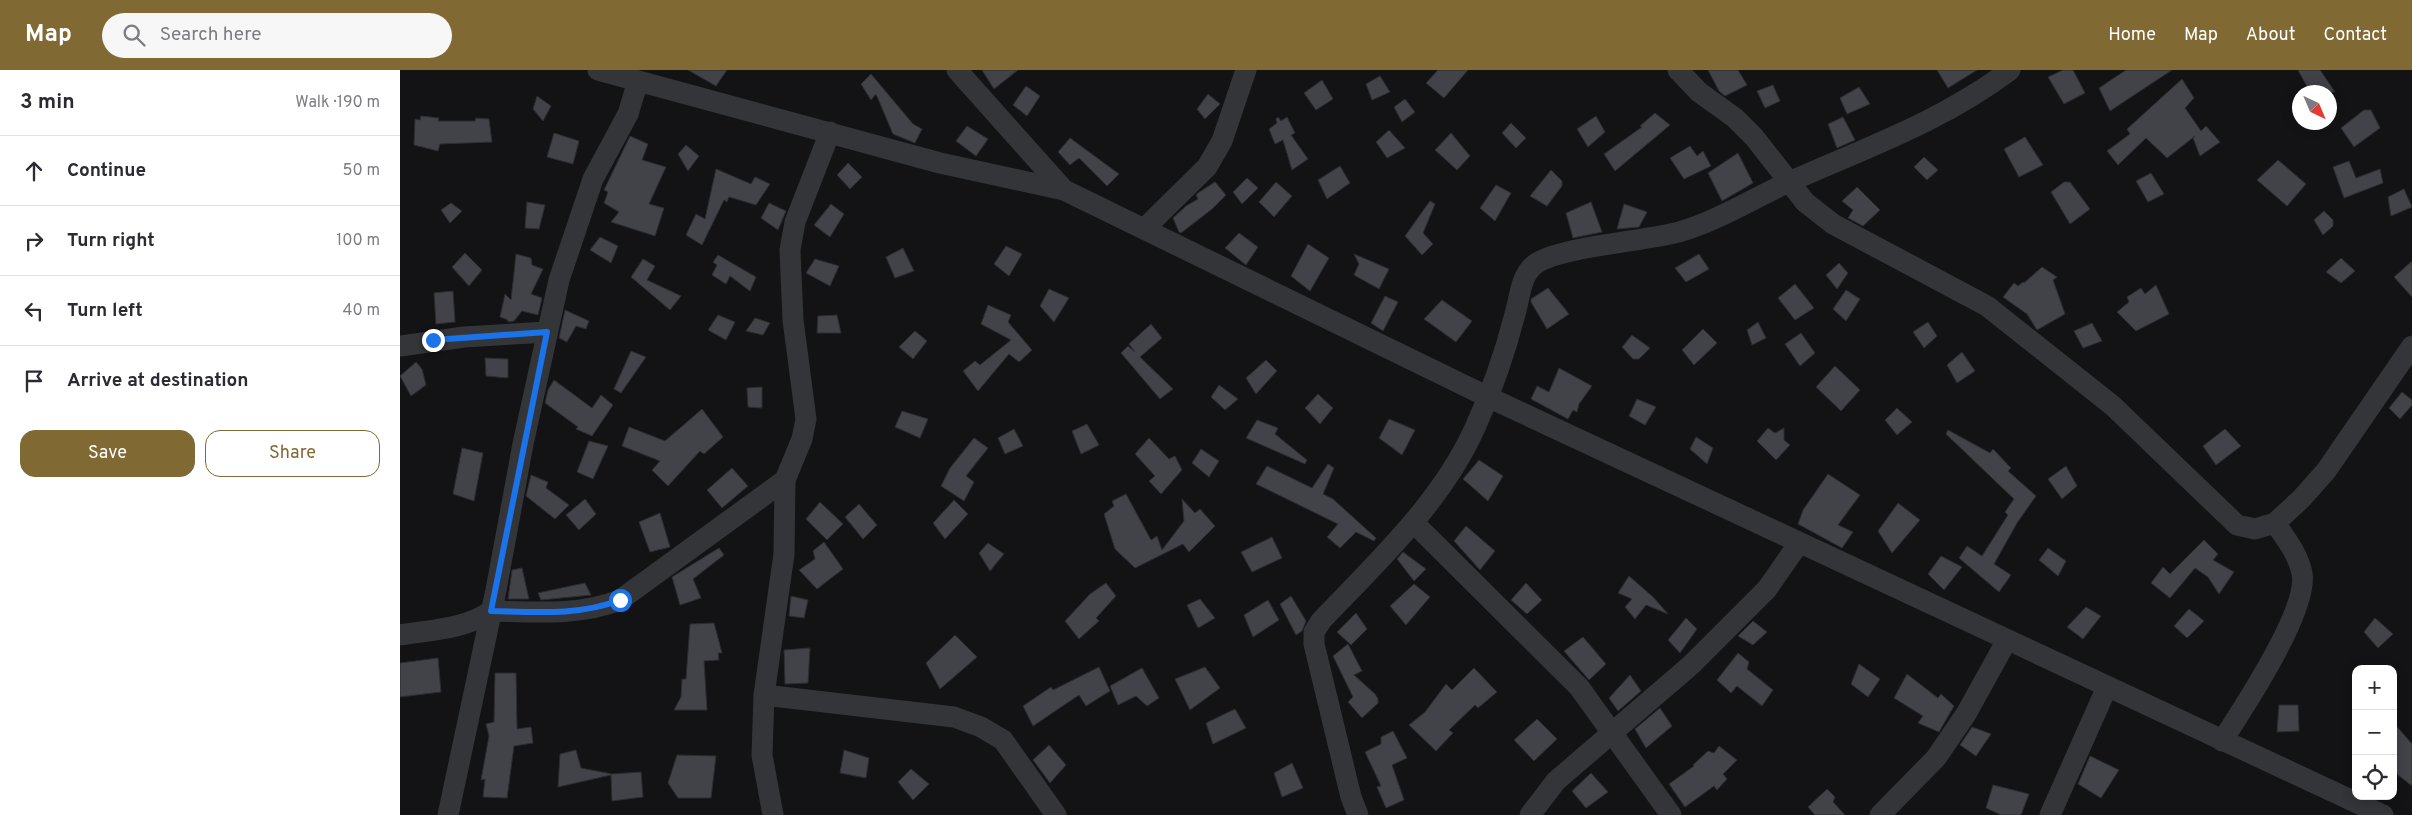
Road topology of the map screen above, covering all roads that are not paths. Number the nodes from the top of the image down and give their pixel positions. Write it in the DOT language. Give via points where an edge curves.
graph roads {
  1 [pos="598,70"];
  2 [pos="957,70"];
  3 [pos="1246,70"];
  4 [pos="1678,70"];
  5 [pos="2010,70"];
  6 [pos="638,82"];
  7 [pos="830,132"];
  8 [pos="1788,182"];
  9 [pos="1064,190"];
  10 [pos="1144,230"];
  11 [pos="547,332"];
  12 [pos="400,346"];
  13 [pos="2412,346"];
  14 [pos="1488,397"];
  15 [pos="784,480"];
  16 [pos="1414,523"];
  17 [pos="2274,523"];
  18 [pos="1799,543"];
  19 [pos="491,611"];
  20 [pos="400,635"];
  21 [pos="2007,640"];
  22 [pos="2106,687"];
  23 [pos="764,695"];
  24 [pos="1611,734"];
  25 [pos="2222,741"];
  26 [pos="448,815"];
  27 [pos="773,815"];
  28 [pos="1056,815"];
  29 [pos="1358,815"];
  30 [pos="1530,815"];
  31 [pos="1671,815"];
  32 [pos="1880,815"];
  33 [pos="2050,815"];
  34 [pos="2383,815"];
  1 -- 6 [label="street"];
  2 -- 9 [label="street"];
  3 -- 10 [label="street" via="1222,141 1207,167"];
  4 -- 8 [label="street" via="1699,92 1735,118 1754,137"];
  5 -- 8 [label="street" via="1919,127"];
  6 -- 7 [label="street"];
  6 -- 11 [label="street" via="628,114 593,179 565,262"];
  7 -- 9 [label="street" via="940,163"];
  7 -- 15 [label="street" via="795,222 790,250 793,320 806,419 802,439"];
  8 -- 14 [label="street" via="1680,232 1557,254 1533,266 1521,285 1516,313"];
  8 -- 17 [label="street" via="1805,202 1833,224 1987,306 2113,406 2237,525 2255,529"];
  9 -- 10 [label="street"];
  10 -- 14 [label="street"];
  11 -- 12 [label="street" via="464,337"];
  11 -- 19 [label="street"];
  13 -- 17 [label="street" via="2326,471"];
  14 -- 16 [label="street" via="1473,432 1449,473"];
  14 -- 18 [label="street"];
  15 -- 19 [label="street" via="620,600 563,612"];
  15 -- 23 [label="street" via="784,554"];
  16 -- 24 [label="street" via="1579,687"];
  16 -- 29 [label="street" via="1314,632 1323,684"];
  17 -- 25 [label="street" via="2294,550 2302,574 2302,588 2278,650"];
  18 -- 21 [label="street"];
  18 -- 24 [label="street" via="1767,589 1691,665"];
  19 -- 20 [label="street" via="460,625"];
  19 -- 26 [label="street"];
  21 -- 22 [label="street"];
  21 -- 32 [label="street" via="1966,714 1936,758"];
  22 -- 25 [label="street"];
  22 -- 33 [label="street"];
  23 -- 27 [label="street" via="762,755"];
  23 -- 28 [label="street" via="954,717 981,727 1003,740"];
  24 -- 30 [label="street" via="1556,781"];
  24 -- 31 [label="street"];
  25 -- 34 [label="street"];
}
